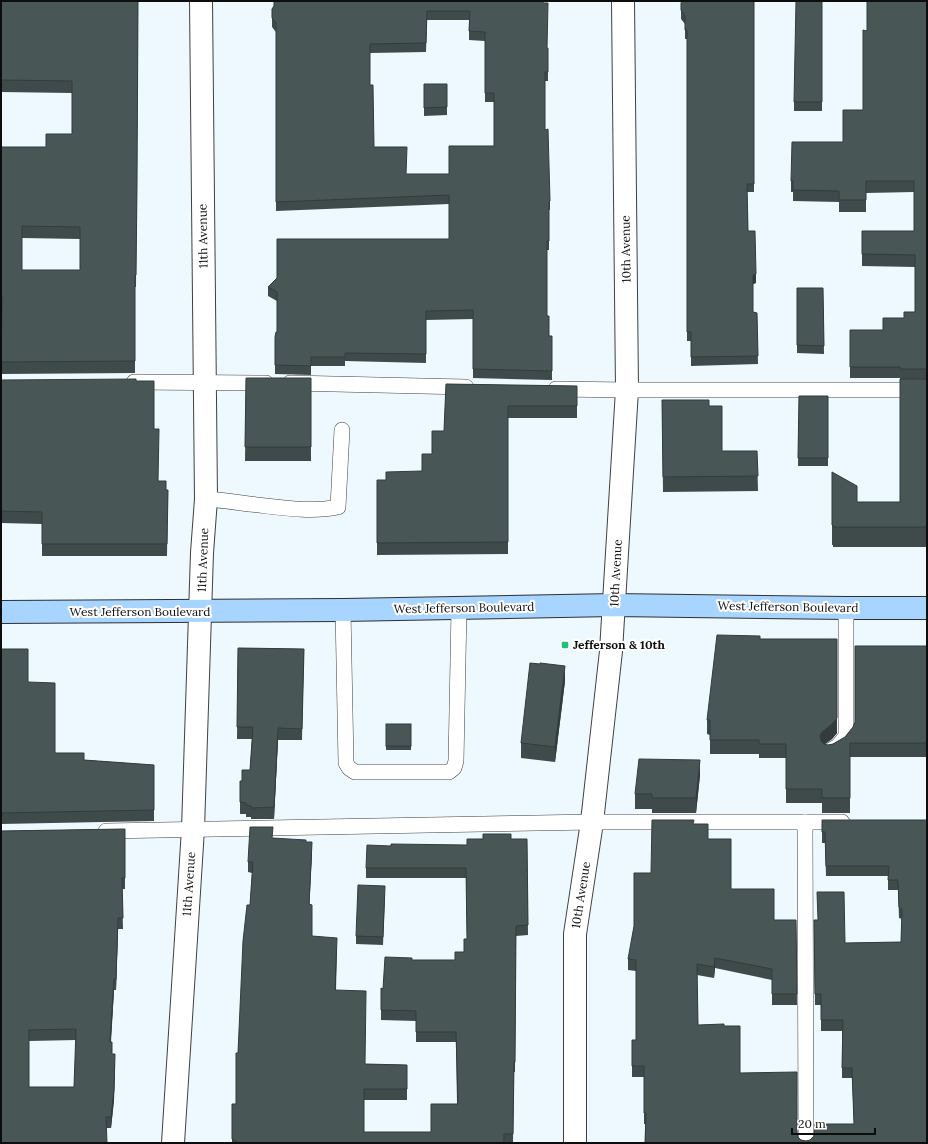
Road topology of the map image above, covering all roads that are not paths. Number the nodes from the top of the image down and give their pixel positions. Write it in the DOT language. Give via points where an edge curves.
graph roads {
  1 [pos="201,1"];
  2 [pos="623,1"];
  3 [pos="118,382"];
  4 [pos="204,382"];
  5 [pos="484,387"];
  6 [pos="539,388"];
  7 [pos="627,390"];
  8 [pos="927,390"];
  9 [pos="342,430"];
  10 [pos="206,499"];
  11 [pos="614,605"];
  12 [pos="459,608"];
  13 [pos="846,608"];
  14 [pos="927,608"];
  15 [pos="343,610"];
  16 [pos="1,612"];
  17 [pos="201,612"];
  18 [pos="829,751"];
  19 [pos="592,822"];
  20 [pos="804,822"];
  21 [pos="858,822"];
  22 [pos="193,829"];
  23 [pos="89,831"];
  24 [pos="173,1143"];
  25 [pos="574,1143"];
  26 [pos="806,1143"];
  1 -- 4 [label="street, 11th Avenue"];
  2 -- 7 [label="street, 10th Avenue"];
  3 -- 4 [label="lane"];
  4 -- 5 [label="lane"];
  4 -- 10 [label="street, 11th Avenue"];
  6 -- 7 [label="lane"];
  7 -- 8 [label="lane"];
  7 -- 11 [label="street, 10th Avenue"];
  9 -- 10 [label="lane" via="338,507 276,508"];
  10 -- 17 [label="street, 11th Avenue"];
  11 -- 12 [label="main road, West Jefferson Boulevard"];
  11 -- 13 [label="main road, West Jefferson Boulevard"];
  11 -- 19 [label="street, 10th Avenue"];
  12 -- 15 [label="main road, West Jefferson Boulevard"];
  12 -- 15 [label="lane" via="456,761 454,768 449,772 355,772 349,768 346,763"];
  13 -- 14 [label="main road, West Jefferson Boulevard"];
  13 -- 18 [label="lane" via="846,736 838,746"];
  15 -- 17 [label="main road, West Jefferson Boulevard"];
  16 -- 17 [label="main road, West Jefferson Boulevard"];
  17 -- 22 [label="street, 11th Avenue"];
  19 -- 20 [label="lane"];
  19 -- 22 [label="lane"];
  19 -- 25 [label="street, 10th Avenue" via="574,934"];
  20 -- 21 [label="lane"];
  20 -- 26 [label="lane"];
  22 -- 23 [label="lane"];
  22 -- 24 [label="street, 11th Avenue"];
}
